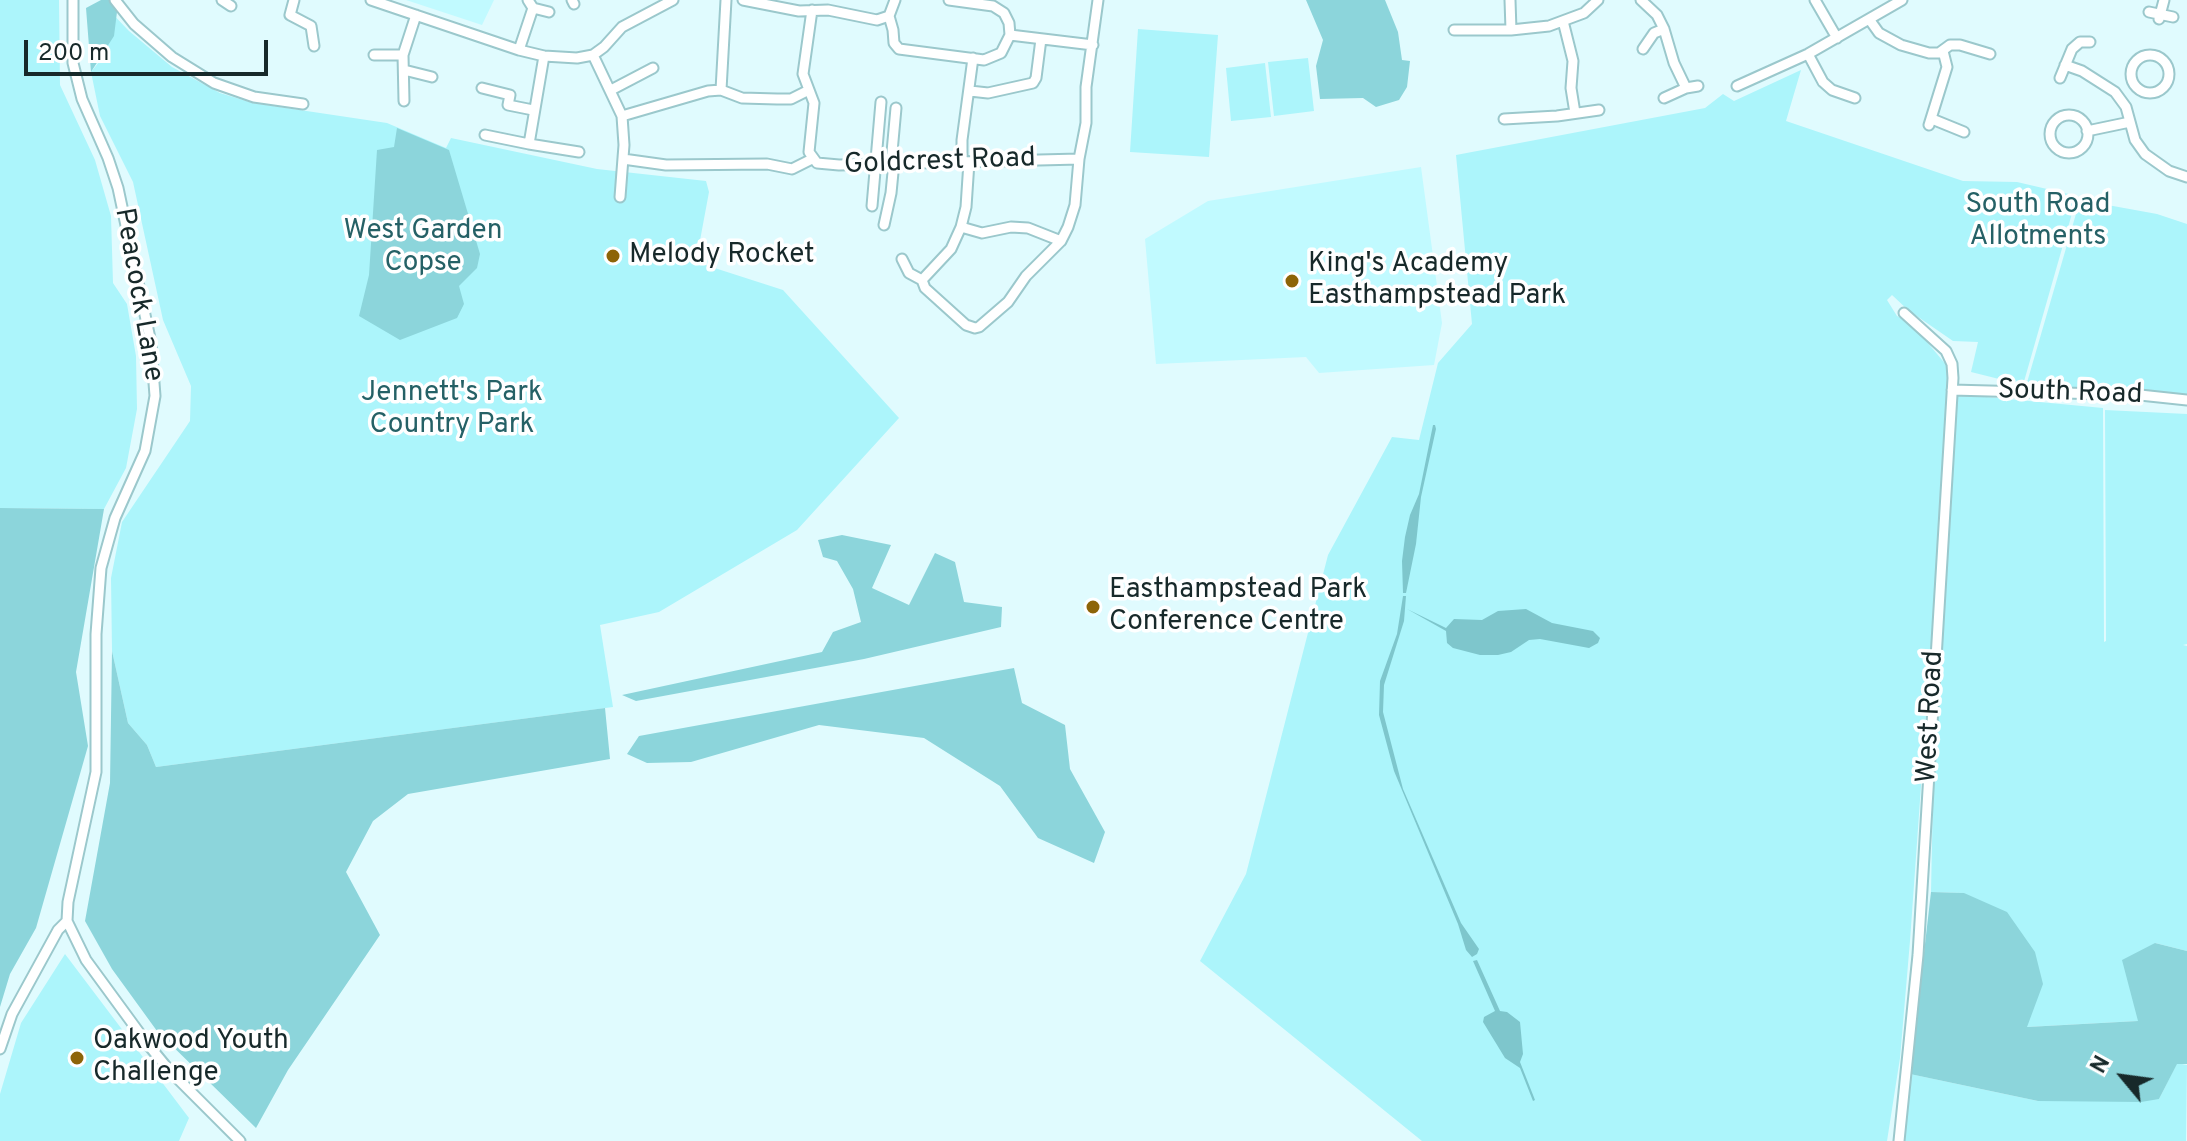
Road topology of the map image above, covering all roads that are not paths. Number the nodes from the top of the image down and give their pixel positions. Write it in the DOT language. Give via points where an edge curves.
graph roads {
  1 [pos="73,0"];
  2 [pos="115,0"];
  3 [pos="294,0"];
  4 [pos="371,0"];
  5 [pos="673,0"];
  6 [pos="726,0"];
  7 [pos="743,0"];
  8 [pos="895,0"];
  9 [pos="949,0"];
  10 [pos="1098,0"];
  11 [pos="1510,0"];
  12 [pos="1598,0"];
  13 [pos="1641,0"];
  14 [pos="1815,0"];
  15 [pos="1902,0"];
  16 [pos="2164,0"];
  17 [pos="980,2"];
  18 [pos="530,4"];
  19 [pos="785,4"];
  20 [pos="812,10"];
  21 [pos="549,12"];
  22 [pos="2149,12"];
  23 [pos="416,15"];
  24 [pos="889,16"];
  25 [pos="2160,16"];
  26 [pos="2173,17"];
  27 [pos="1869,19"];
  28 [pos="1563,21"];
  29 [pos="1664,29"];
  30 [pos="1454,30"];
  31 [pos="1511,30"];
  32 [pos="1010,35"];
  33 [pos="1837,38"];
  34 [pos="1041,39"];
  35 [pos="2090,42"];
  36 [pos="1093,45"];
  37 [pos="314,46"];
  38 [pos="1643,49"];
  39 [pos="519,50"];
  40 [pos="1943,51"];
  41 [pos="1808,54"];
  42 [pos="1990,54"];
  43 [pos="374,55"];
  44 [pos="403,55"];
  45 [pos="593,55"];
  46 [pos="544,56"];
  47 [pos="973,58"];
  48 [pos="2065,65"];
  49 [pos="653,68"];
  50 [pos="404,70"];
  51 [pos="432,77"];
  52 [pos="2060,78"];
  53 [pos="1698,86"];
  54 [pos="2136,86"];
  55 [pos="1743,87"];
  56 [pos="482,88"];
  57 [pos="1686,88"];
  58 [pos="611,90"];
  59 [pos="721,90"];
  60 [pos="809,90"];
  61 [pos="970,91"];
  62 [pos="1664,98"];
  63 [pos="1855,98"];
  64 [pos="2121,98"];
  65 [pos="404,101"];
  66 [pos="881,102"];
  67 [pos="303,104"];
  68 [pos="896,108"];
  69 [pos="533,110"];
  70 [pos="1599,110"];
  71 [pos="1575,113"];
  72 [pos="622,116"];
  73 [pos="1504,119"];
  74 [pos="2130,122"];
  75 [pos="2087,131"];
  76 [pos="1964,132"];
  77 [pos="485,135"];
  78 [pos="529,140"];
  79 [pos="579,152"];
  80 [pos="623,159"];
  81 [pos="812,159"];
  82 [pos="1079,159"];
  83 [pos="893,162"];
  84 [pos="965,162"];
  85 [pos="876,163"];
  86 [pos="2187,177"];
  87 [pos="620,197"];
  88 [pos="872,206"];
  89 [pos="884,225"];
  90 [pos="961,227"];
  91 [pos="1061,241"];
  92 [pos="902,259"];
  93 [pos="922,280"];
  94 [pos="1904,313"];
  95 [pos="1952,390"];
  96 [pos="2187,400"];
  97 [pos="67,921"];
  98 [pos="0,1049"];
  99 [pos="240,1141"];
  100 [pos="1899,1141"];
  1 -- 97 [label="street, Peacock Lane" via="73,63 118,188 151,343 155,396 145,451 115,518 101,568 96,772"];
  2 -- 67 [label="street" via="172,57 214,83 254,97"];
  3 -- 37 [label="street" via="290,15 311,26"];
  4 -- 23 [label="street"];
  5 -- 45 [label="street" via="647,8"];
  6 -- 59 [label="street"];
  7 -- 19 [label="street"];
  8 -- 24 [label="street"];
  9 -- 17 [label="street"];
  10 -- 36 [label="street"];
  11 -- 31 [label="street"];
  12 -- 28 [label="street"];
  13 -- 29 [label="street"];
  14 -- 33 [label="street"];
  15 -- 27 [label="street"];
  16 -- 25 [label="street"];
  17 -- 32 [label="street" via="1004,13"];
  18 -- 21 [label="street"];
  18 -- 39 [label="street"];
  19 -- 20 [label="street"];
  20 -- 24 [label="street" via="877,20"];
  20 -- 60 [label="street, Goldcrest Road" via="803,74"];
  22 -- 25 [label="street"];
  23 -- 39 [label="street"];
  23 -- 44 [label="street"];
  24 -- 47 [label="street" via="897,48"];
  25 -- 26 [label="street"];
  27 -- 33 [label="street"];
  27 -- 40 [label="street" via="1892,42 1929,53"];
  28 -- 31 [label="street"];
  28 -- 71 [label="street" via="1573,61"];
  29 -- 38 [label="street"];
  29 -- 57 [label="street"];
  30 -- 31 [label="street"];
  32 -- 34 [label="street"];
  32 -- 47 [label="street" via="997,56"];
  33 -- 41 [label="street"];
  34 -- 36 [label="street"];
  34 -- 61 [label="street" via="1033,83 988,93"];
  35 -- 48 [label="street" via="2072,49"];
  36 -- 82 [label="street"];
  39 -- 46 [label="street"];
  40 -- 42 [label="street" via="1960,45"];
  40 -- 76 [label="street" via="1947,67 1930,122"];
  41 -- 55 [label="street"];
  41 -- 63 [label="street" via="1823,82"];
  43 -- 44 [label="street"];
  44 -- 50 [label="street"];
  45 -- 46 [label="street"];
  45 -- 58 [label="street"];
  46 -- 69 [label="street"];
  47 -- 61 [label="street"];
  48 -- 52 [label="street"];
  48 -- 64 [label="street" via="2107,85"];
  49 -- 58 [label="street"];
  50 -- 51 [label="street"];
  50 -- 65 [label="street"];
  53 -- 57 [label="street"];
  54 -- 54 [label="street" via="2132,70 2141,58 2153,55 2166,63 2169,78 2162,89 2150,93"];
  54 -- 64 [label="street"];
  56 -- 69 [label="street" via="510,95 508,105"];
  57 -- 62 [label="street"];
  58 -- 72 [label="street"];
  59 -- 60 [label="street" via="742,98 777,99"];
  59 -- 72 [label="street"];
  60 -- 81 [label="street, Goldcrest Road" via="814,103"];
  61 -- 84 [label="street" via="962,140"];
  64 -- 74 [label="street"];
  66 -- 85 [label="street"];
  68 -- 83 [label="street"];
  69 -- 78 [label="street"];
  70 -- 71 [label="street"];
  71 -- 73 [label="street"];
  72 -- 80 [label="street"];
  74 -- 75 [label="street"];
  74 -- 86 [label="street" via="2145,154"];
  75 -- 75 [label="street" via="2085,143 2071,153 2057,149 2050,139 2054,121 2065,115 2081,120"];
  77 -- 78 [label="street"];
  78 -- 79 [label="street"];
  80 -- 81 [label="street" via="792,169"];
  80 -- 87 [label="street"];
  81 -- 85 [label="street, Goldcrest Road" via="827,165"];
  82 -- 84 [label="street, Goldcrest Road"];
  82 -- 91 [label="street" via="1075,205"];
  83 -- 84 [label="street, Goldcrest Road"];
  83 -- 85 [label="street, Goldcrest Road"];
  83 -- 89 [label="street"];
  84 -- 90 [label="street"];
  85 -- 88 [label="street"];
  90 -- 91 [label="street" via="982,233 1028,228"];
  90 -- 93 [label="street" via="951,249"];
  91 -- 93 [label="street" via="979,327 966,325"];
  92 -- 93 [label="street" via="909,273"];
  94 -- 95 [label="street, West Road" via="1949,356"];
  95 -- 96 [label="street, South Road"];
  95 -- 100 [label="street, West Road" via="1918,955"];
  97 -- 98 [label="street" via="19,1001"];
  97 -- 99 [label="street" via="86,960 146,1042"];
}
